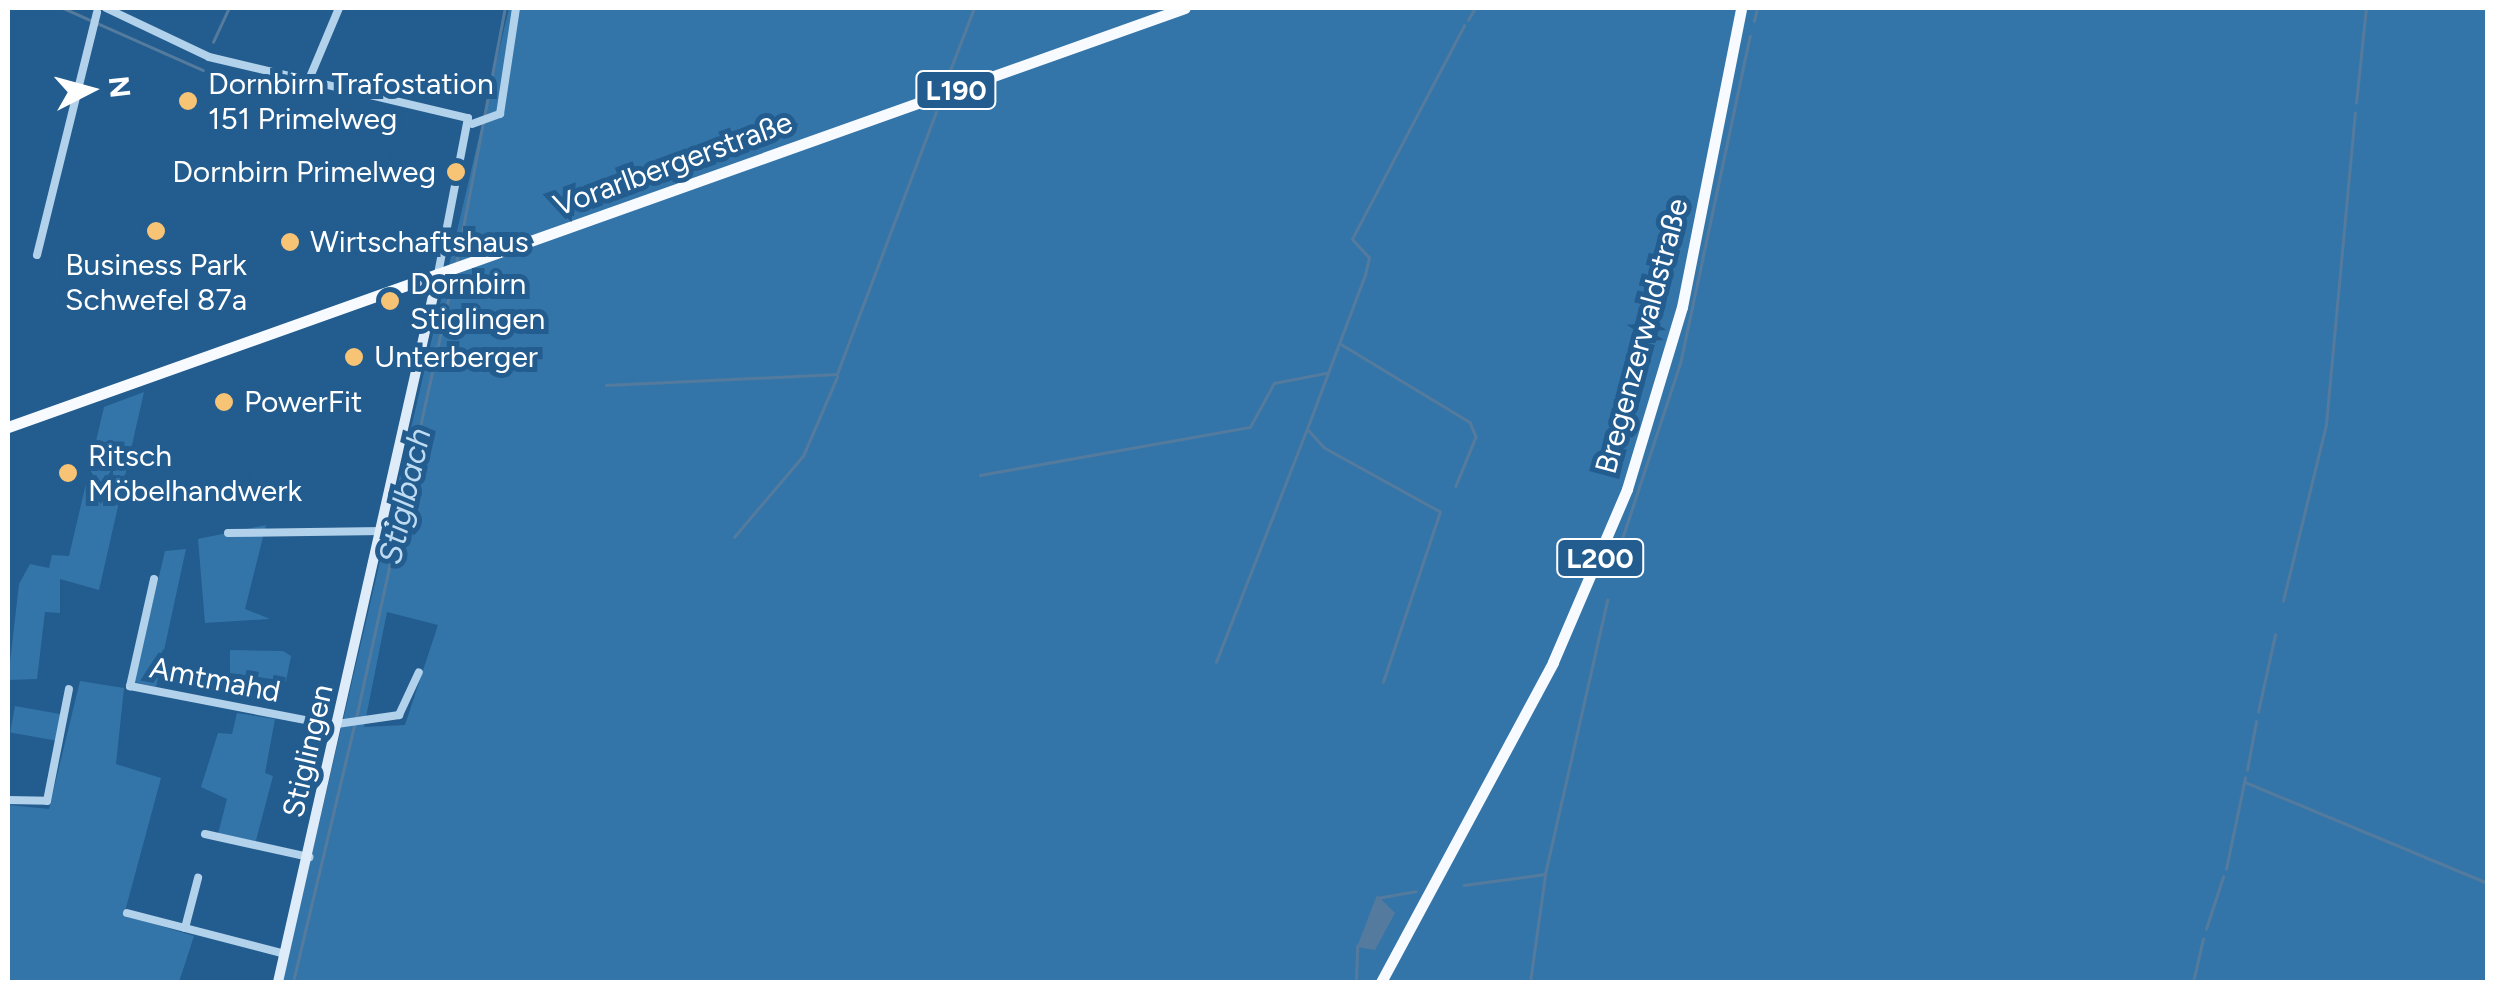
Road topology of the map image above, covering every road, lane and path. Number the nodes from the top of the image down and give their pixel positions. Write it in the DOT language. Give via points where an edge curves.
graph roads {
  1 [pos="339,8"];
  2 [pos="516,8"];
  3 [pos="1185,8"];
  4 [pos="1741,8"];
  5 [pos="102,10"];
  6 [pos="310,77"];
  7 [pos="476,122"];
  8 [pos="37,255"];
  9 [pos="441,273"];
  10 [pos="8,428"];
  11 [pos="382,531"];
  12 [pos="228,533"];
  13 [pos="154,580"];
  14 [pos="419,672"];
  15 [pos="70,689"];
  16 [pos="344,722"];
  17 [pos="8,800"];
  18 [pos="206,834"];
  19 [pos="309,858"];
  20 [pos="198,878"];
  21 [pos="127,913"];
  22 [pos="184,928"];
  23 [pos="285,954"];
  24 [pos="278,982"];
  25 [pos="1381,982"];
  1 -- 6 [label="street"];
  2 -- 7 [label="street" via="494,116"];
  3 -- 9 [label="main road, Vorarlbergerstraße / L190"];
  4 -- 25 [label="main road, Bregenzerwaldstraße / L200" via="1682,306 1628,489 1554,662"];
  5 -- 6 [label="street" via="209,56"];
  5 -- 8 [label="street" via="89,28"];
  6 -- 7 [label="street" via="462,113"];
  7 -- 9 [label="street"];
  9 -- 10 [label="main road, Vorarlbergerstraße / L190"];
  9 -- 11 [label="main road, Stiglingen"];
  11 -- 12 [label="street"];
  11 -- 16 [label="main road, Stiglingen"];
  13 -- 16 [label="street, Amtmahd" via="130,686"];
  14 -- 16 [label="street" via="406,710"];
  15 -- 17 [label="street" via="47,801"];
  16 -- 19 [label="main road, Stiglingen"];
  18 -- 19 [label="street"];
  19 -- 23 [label="main road, Stiglingen"];
  20 -- 22 [label="street"];
  21 -- 22 [label="street"];
  22 -- 23 [label="street"];
  23 -- 24 [label="main road, Stiglingen"];
}
